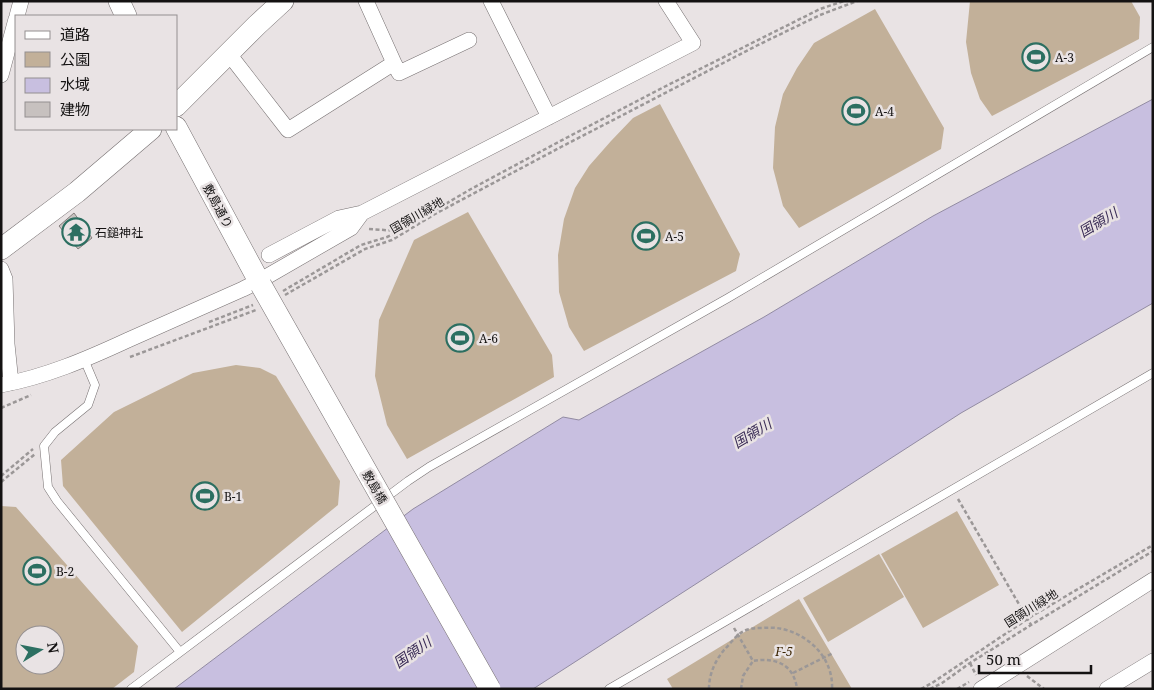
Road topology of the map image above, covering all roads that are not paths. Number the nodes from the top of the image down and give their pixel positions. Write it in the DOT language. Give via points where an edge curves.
graph roads {
  1 [pos="21,1"];
  2 [pos="119,1"];
  3 [pos="283,1"];
  4 [pos="366,1"];
  5 [pos="491,1"];
  6 [pos="666,1"];
  7 [pos="18,15"];
  8 [pos="126,15"];
  9 [pos="15,25"];
  10 [pos="469,40"];
  11 [pos="1153,47"];
  12 [pos="228,54"];
  13 [pos="394,63"];
  14 [pos="1,75"];
  15 [pos="178,104"];
  16 [pos="550,117"];
  17 [pos="150,130"];
  18 [pos="178,130"];
  19 [pos="362,213"];
  20 [pos="1,249"];
  21 [pos="269,255"];
  22 [pos="1,269"];
  23 [pos="260,283"];
  24 [pos="84,359"];
  25 [pos="1153,373"];
  26 [pos="6,384"];
  27 [pos="1153,580"];
  28 [pos="180,652"];
  29 [pos="1153,661"];
  30 [pos="1124,684"];
  31 [pos="131,689"];
  32 [pos="490,689"];
  33 [pos="609,689"];
  34 [pos="981,689"];
  35 [pos="1107,689"];
  1 -- 7 [label="street"];
  2 -- 8 [label="street"];
  3 -- 12 [label="street"];
  4 -- 13 [label="street"];
  5 -- 16 [label="street"];
  6 -- 16 [label="street" via="693,43"];
  9 -- 14 [label="street"];
  10 -- 13 [label="street" via="399,73"];
  11 -- 28 [label="lane" via="728,298 429,467"];
  12 -- 13 [label="street" via="288,130"];
  12 -- 15 [label="street"];
  16 -- 19 [label="street"];
  17 -- 20 [label="street" via="77,192"];
  18 -- 23 [label="street, 敷島通り"];
  19 -- 21 [label="street" via="339,218"];
  19 -- 23 [label="street" via="350,228"];
  22 -- 26 [label="street" via="7,344"];
  23 -- 24 [label="street"];
  23 -- 32 [label="street, 敷島橋, bridge"];
  24 -- 26 [label="street"];
  24 -- 28 [label="lane" via="95,385 88,405 55,432 44,447 48,487"];
  25 -- 33 [label="lane"];
  27 -- 34 [label="street"];
  28 -- 31 [label="lane"];
  29 -- 30 [label="street"];
  30 -- 35 [label="street"];
}
